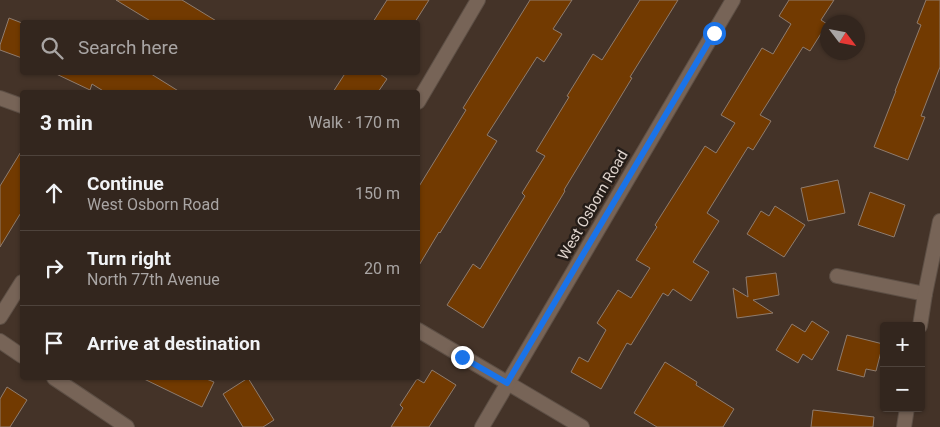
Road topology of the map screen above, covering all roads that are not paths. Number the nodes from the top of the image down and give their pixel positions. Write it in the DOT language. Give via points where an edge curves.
graph roads {
  1 [pos="478,0"];
  2 [pos="733,0"];
  3 [pos="0,98"];
  4 [pos="420,99"];
  5 [pos="20,105"];
  6 [pos="940,221"];
  7 [pos="837,276"];
  8 [pos="20,285"];
  9 [pos="925,294"];
  10 [pos="0,316"];
  11 [pos="921,322"];
  12 [pos="420,331"];
  13 [pos="0,341"];
  14 [pos="20,355"];
  15 [pos="57,380"];
  16 [pos="507,383"];
  17 [pos="906,412"];
  18 [pos="127,427"];
  19 [pos="482,427"];
  20 [pos="582,427"];
  21 [pos="904,427"];
  1 -- 4 [label="street"];
  2 -- 16 [label="street, West Osborn Road"];
  3 -- 5 [label="street"];
  6 -- 9 [label="street"];
  7 -- 9 [label="street"];
  8 -- 10 [label="street"];
  9 -- 11 [label="street"];
  12 -- 16 [label="street"];
  13 -- 14 [label="street"];
  15 -- 18 [label="street"];
  16 -- 19 [label="street, West Osborn Road"];
  16 -- 20 [label="street"];
  17 -- 21 [label="street"];
}
